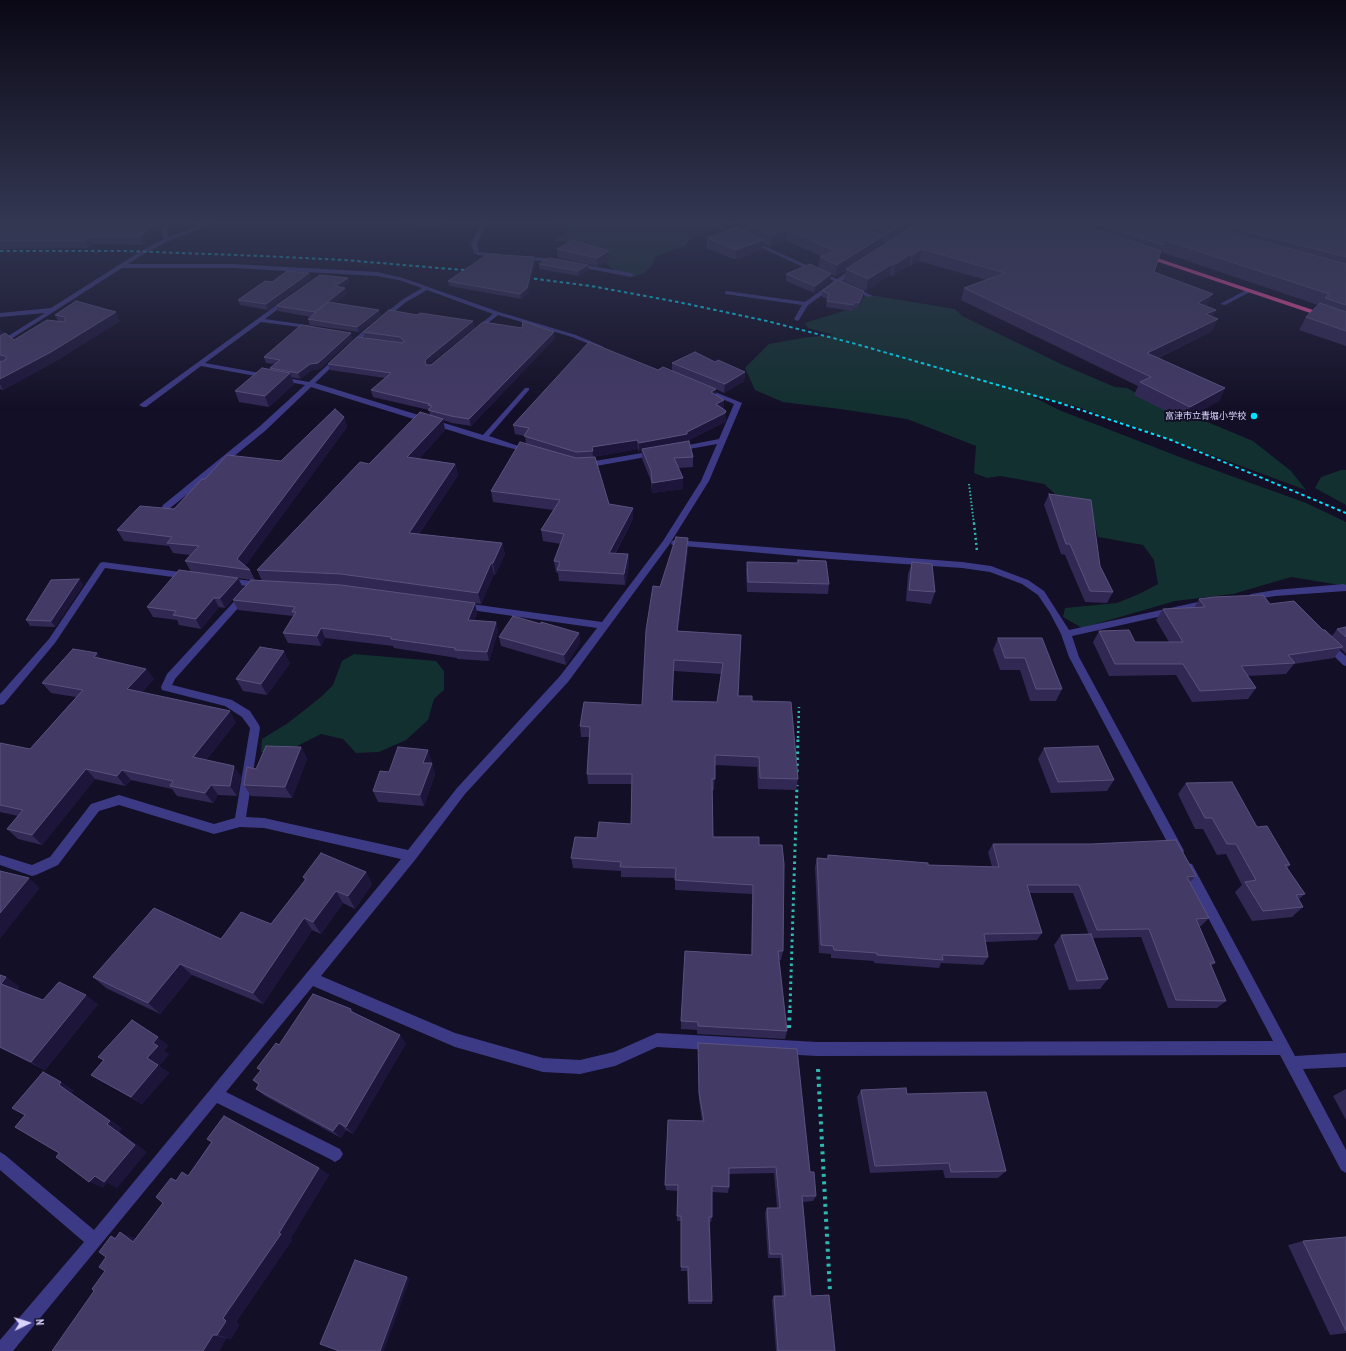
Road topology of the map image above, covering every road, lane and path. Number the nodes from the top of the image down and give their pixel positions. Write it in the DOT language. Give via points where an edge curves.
graph roads {
  1 [pos="91,285"];
  2 [pos="416,285"];
  3 [pos="831,285"];
  4 [pos="848,285"];
  5 [pos="1233,285"];
  6 [pos="425,289"];
  7 [pos="1248,290"];
  8 [pos="727,293"];
  9 [pos="870,296"];
  10 [pos="291,297"];
  11 [pos="806,304"];
  12 [pos="1223,304"];
  13 [pos="54,309"];
  14 [pos="497,313"];
  15 [pos="0,315"];
  16 [pos="797,319"];
  17 [pos="259,320"];
  18 [pos="33,323"];
  19 [pos="1346,323"];
  20 [pos="46,325"];
  21 [pos="322,330"];
  22 [pos="469,335"];
  23 [pos="0,344"];
  24 [pos="610,351"];
  25 [pos="200,364"];
  26 [pos="310,384"];
  27 [pos="695,386"];
  28 [pos="527,389"];
  29 [pos="143,405"];
  30 [pos="484,438"];
  31 [pos="723,441"];
  32 [pos="534,452"];
  33 [pos="577,465"];
  34 [pos="969,484"];
  35 [pos="166,507"];
  36 [pos="666,543"];
  37 [pos="980,567"];
  38 [pos="198,578"];
  39 [pos="214,580"];
  40 [pos="253,585"];
  41 [pos="269,586"];
  42 [pos="1346,588"];
  43 [pos="1274,593"];
  44 [pos="1243,598"];
  45 [pos="1220,601"];
  46 [pos="1286,604"];
  47 [pos="455,605"];
  48 [pos="605,626"];
  49 [pos="1066,634"];
  50 [pos="1318,636"];
  51 [pos="1346,662"];
  52 [pos="0,701"];
  53 [pos="799,707"];
  54 [pos="240,822"];
  55 [pos="411,856"];
  56 [pos="0,860"];
  57 [pos="310,978"];
  58 [pos="789,1047"];
  59 [pos="1285,1048"];
  60 [pos="817,1049"];
  61 [pos="1346,1060"];
  62 [pos="1293,1063"];
  63 [pos="215,1094"];
  64 [pos="335,1154"];
  65 [pos="0,1160"];
  66 [pos="1346,1165"];
  67 [pos="95,1241"];
  68 [pos="830,1292"];
  69 [pos="2,1351"];
  1 -- 13 [label="street"];
  2 -- 6 [label="street"];
  3 -- 11 [label="street"];
  4 -- 9 [label="street"];
  5 -- 7 [label="highway"];
  6 -- 14 [label="street"];
  6 -- 26 [label="street" via="404,301 359,338"];
  7 -- 12 [label="street"];
  7 -- 19 [label="highway"];
  8 -- 11 [label="street"];
  10 -- 17 [label="street"];
  11 -- 16 [label="street"];
  13 -- 15 [label="street"];
  13 -- 18 [label="street"];
  14 -- 22 [label="street"];
  14 -- 24 [label="street" via="574,336"];
  17 -- 21 [label="street"];
  17 -- 25 [label="street"];
  18 -- 20 [label="street"];
  18 -- 23 [label="street"];
  25 -- 26 [label="street"];
  25 -- 29 [label="street"];
  26 -- 30 [label="street"];
  26 -- 35 [label="street" via="262,428"];
  27 -- 31 [label="street" via="738,403"];
  28 -- 30 [label="street"];
  30 -- 32 [label="street"];
  31 -- 33 [label="street" via="596,464"];
  31 -- 36 [label="street" via="705,481"];
  34 -- 37 [label="path"];
  36 -- 37 [label="street"];
  36 -- 48 [label="street"];
  37 -- 49 [label="street" via="1025,582 1041,593"];
  38 -- 52 [label="street" via="103,565 52,641"];
  39 -- 40 [label="street"];
  40 -- 41 [label="street"];
  40 -- 54 [label="street" via="170,677 166,687 228,703 246,714 255,728"];
  42 -- 43 [label="street"];
  43 -- 44 [label="street"];
  43 -- 46 [label="street"];
  45 -- 49 [label="street"];
  47 -- 48 [label="street"];
  48 -- 55 [label="street" via="564,679 461,791"];
  49 -- 59 [label="street" via="1074,657"];
  50 -- 51 [label="street"];
  53 -- 58 [label="path"];
  54 -- 55 [label="street" via="264,822"];
  54 -- 56 [label="street" via="214,829 119,800 95,807 54,861 32,871"];
  55 -- 57 [label="street"];
  57 -- 58 [label="street" via="455,1040 543,1065 580,1067 615,1059 657,1040"];
  57 -- 63 [label="street"];
  58 -- 60 [label="street"];
  59 -- 60 [label="street"];
  59 -- 62 [label="street"];
  60 -- 68 [label="path"];
  61 -- 62 [label="street"];
  62 -- 66 [label="street"];
  63 -- 64 [label="street"];
  63 -- 67 [label="street"];
  65 -- 67 [label="street"];
  67 -- 69 [label="street"];
}
